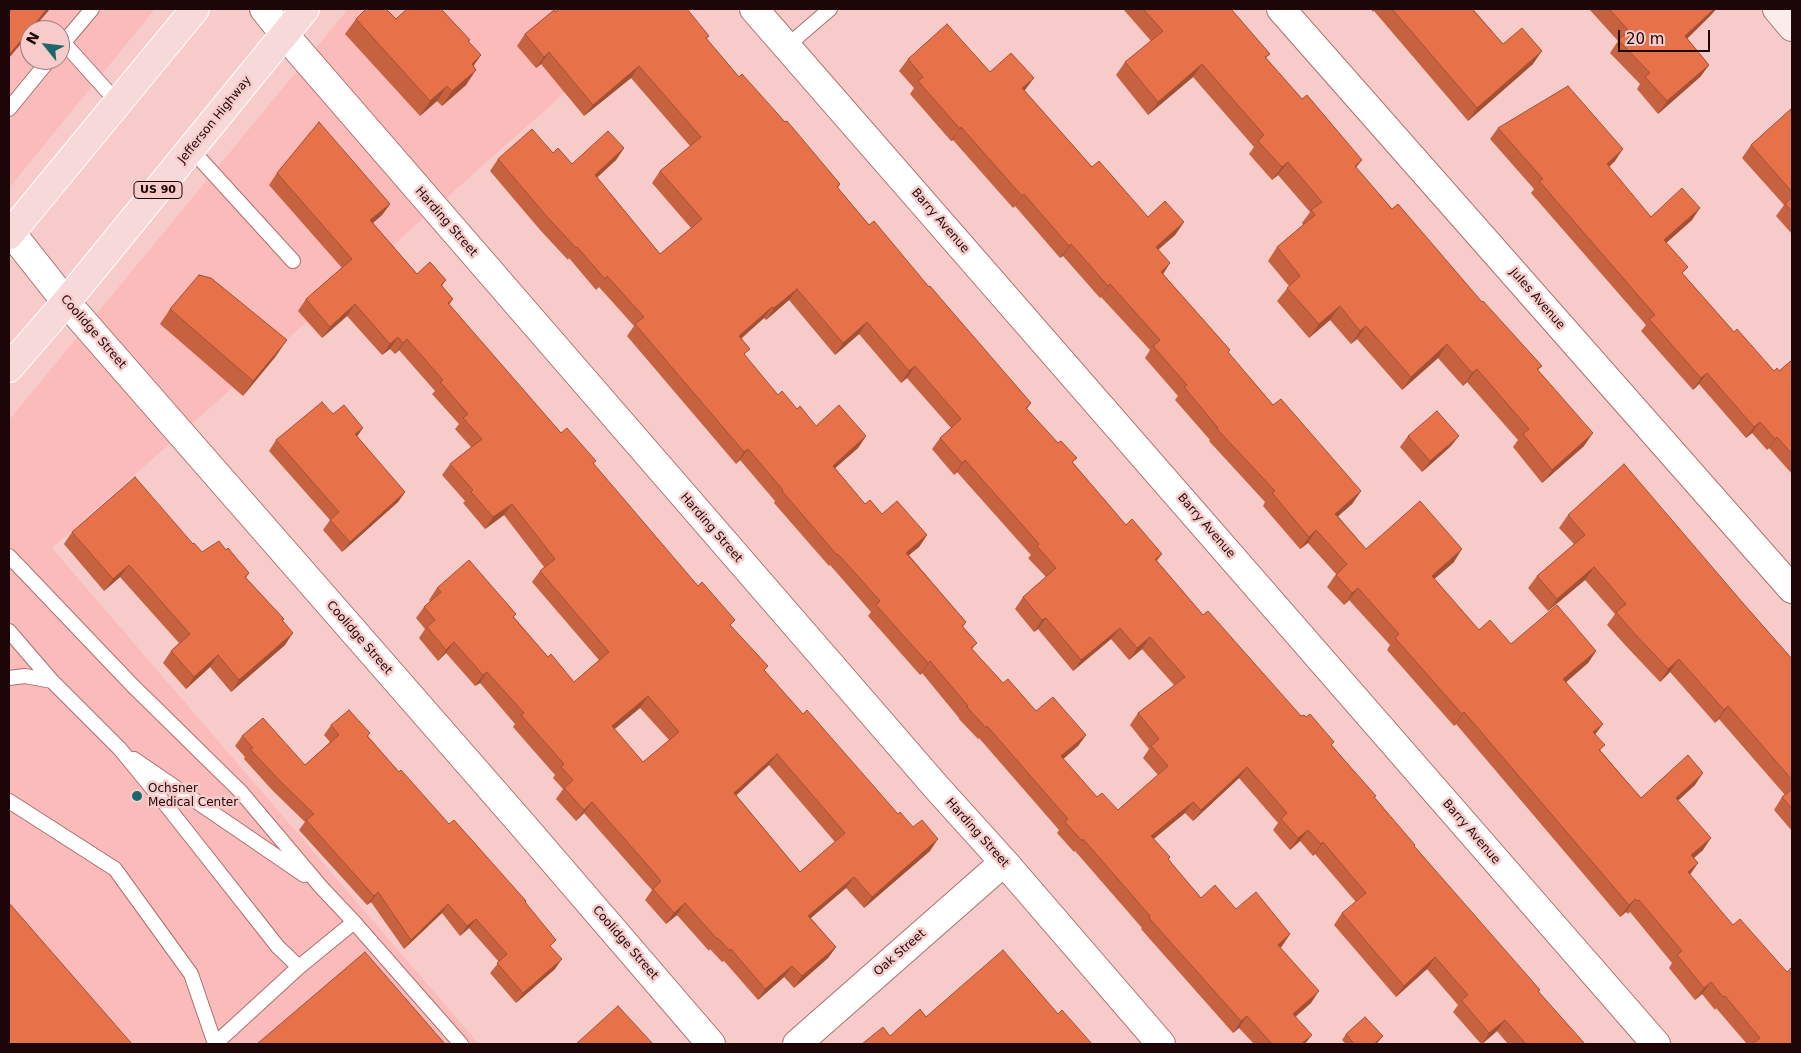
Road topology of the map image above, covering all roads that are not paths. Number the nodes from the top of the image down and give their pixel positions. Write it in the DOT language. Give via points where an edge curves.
graph roads {
  1 [pos="92,9"];
  2 [pos="195,9"];
  3 [pos="264,9"];
  4 [pos="305,9"];
  5 [pos="754,9"];
  6 [pos="830,9"];
  7 [pos="1281,9"];
  8 [pos="1777,9"];
  9 [pos="1792,27"];
  10 [pos="284,34"];
  11 [pos="70,35"];
  12 [pos="787,46"];
  13 [pos="70,53"];
  14 [pos="41,70"];
  15 [pos="118,103"];
  16 [pos="9,109"];
  17 [pos="191,149"];
  18 [pos="10,233"];
  19 [pos="293,262"];
  20 [pos="66,302"];
  21 [pos="9,368"];
  22 [pos="9,556"];
  23 [pos="1792,590"];
  24 [pos="9,631"];
  25 [pos="9,678"];
  26 [pos="52,681"];
  27 [pos="120,749"];
  28 [pos="9,801"];
  29 [pos="1004,862"];
  30 [pos="321,887"];
  31 [pos="354,922"];
  32 [pos="299,967"];
  33 [pos="215,1044"];
  34 [pos="461,1044"];
  35 [pos="711,1044"];
  36 [pos="797,1044"];
  37 [pos="1161,1044"];
  38 [pos="1656,1044"];
  1 -- 11 [label="lane"];
  2 -- 15 [label="main road"];
  3 -- 10 [label="street, Harding Street"];
  4 -- 10 [label="main road, Jefferson Highway / US 90"];
  5 -- 12 [label="street, Barry Avenue"];
  6 -- 12 [label="lane"];
  7 -- 23 [label="street, Jules Avenue"];
  8 -- 9 [label="street"];
  10 -- 17 [label="main road, Jefferson Highway / US 90"];
  10 -- 29 [label="street, Harding Street"];
  12 -- 38 [label="street, Barry Avenue"];
  13 -- 15 [label="lane"];
  14 -- 16 [label="lane"];
  15 -- 18 [label="main road"];
  17 -- 19 [label="lane"];
  17 -- 20 [label="main road, Jefferson Highway / US 90"];
  18 -- 20 [label="street, Coolidge Street"];
  20 -- 21 [label="main road, Jefferson Highway / US 90"];
  20 -- 35 [label="street, Coolidge Street"];
  22 -- 30 [label="lane" via="132,685 242,792"];
  24 -- 26 [label="lane"];
  25 -- 26 [label="lane" via="25,676"];
  26 -- 27 [label="lane"];
  27 -- 30 [label="lane"];
  27 -- 32 [label="lane" via="278,947"];
  28 -- 33 [label="lane" via="115,869 191,974"];
  29 -- 36 [label="street, Oak Street"];
  29 -- 37 [label="street, Harding Street"];
  30 -- 31 [label="lane"];
  31 -- 32 [label="lane"];
  31 -- 34 [label="lane"];
  32 -- 33 [label="lane"];
}
